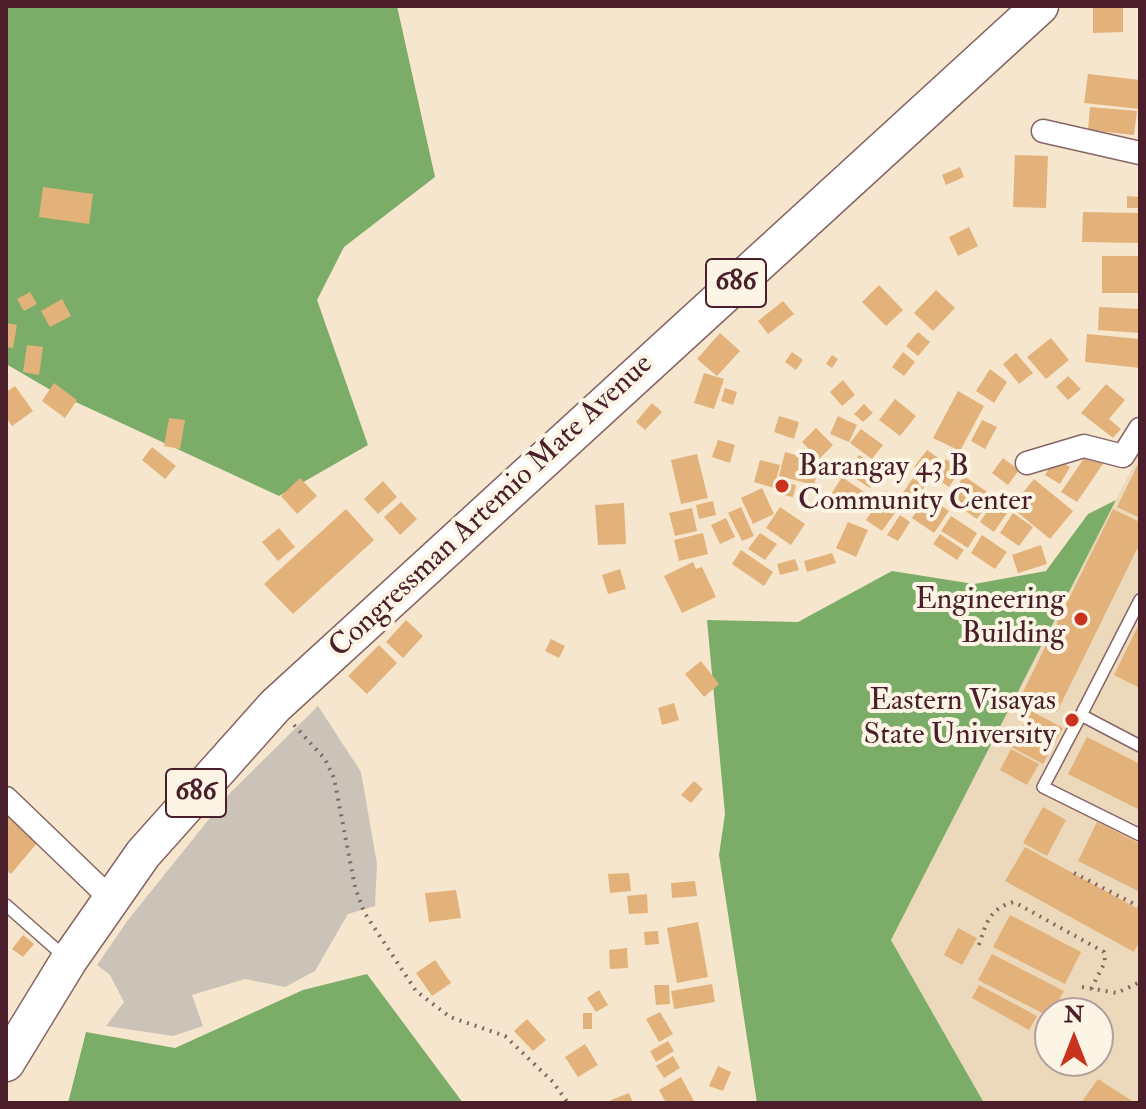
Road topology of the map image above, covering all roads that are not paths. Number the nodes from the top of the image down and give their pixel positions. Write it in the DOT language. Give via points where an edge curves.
graph roads {
  1 [pos="1040,6"];
  2 [pos="1043,131"];
  3 [pos="1140,153"];
  4 [pos="1140,429"];
  5 [pos="1027,463"];
  6 [pos="1140,600"];
  7 [pos="1081,715"];
  8 [pos="1140,746"];
  9 [pos="6,798"];
  10 [pos="1140,835"];
  11 [pos="110,898"];
  12 [pos="6,905"];
  13 [pos="69,960"];
  14 [pos="6,1063"];
  1 -- 11 [label="main road, Congressman Artemio Mate Avenue / 686" via="275,706"];
  2 -- 3 [label="street"];
  4 -- 5 [label="street" via="1123,456 1084,446"];
  6 -- 7 [label="lane"];
  7 -- 8 [label="lane"];
  7 -- 10 [label="lane" via="1043,787"];
  9 -- 11 [label="street"];
  11 -- 13 [label="main road, Congressman Artemio Mate Avenue / 686"];
  12 -- 13 [label="lane"];
  13 -- 14 [label="main road, Congressman Artemio Mate Avenue / 686"];
}
